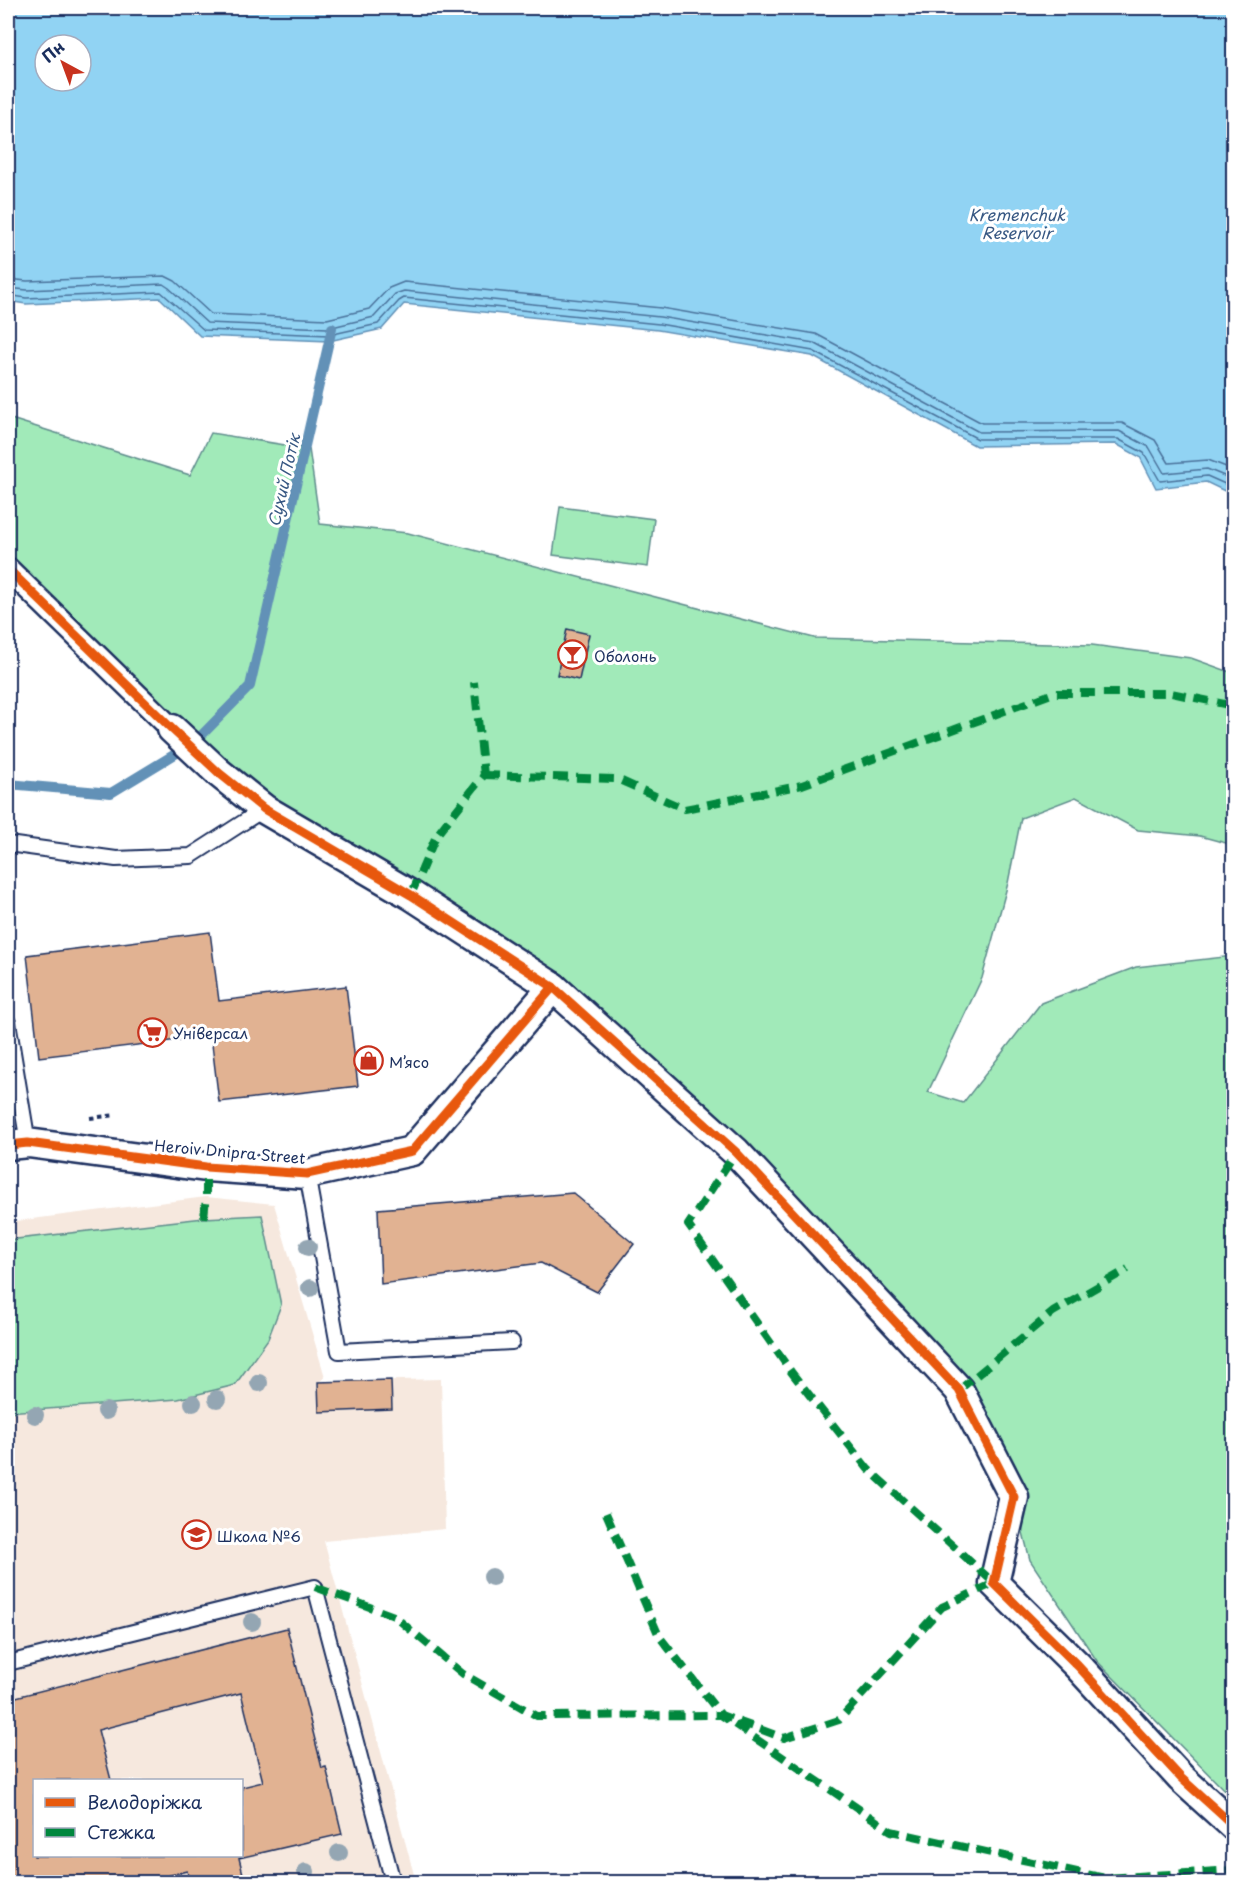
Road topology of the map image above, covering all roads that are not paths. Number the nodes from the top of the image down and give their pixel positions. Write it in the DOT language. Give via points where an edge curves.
graph roads {
  1 [pos="8,569"];
  2 [pos="172,729"];
  3 [pos="264,809"];
  4 [pos="8,844"];
  5 [pos="553,987"];
  6 [pos="8,1022"];
  7 [pos="18,1144"];
  8 [pos="307,1174"];
  9 [pos="512,1342"];
  10 [pos="8,1663"];
  11 [pos="1233,1826"];
  12 [pos="393,1882"];
  1 -- 2 [label="street"];
  2 -- 3 [label="street"];
  3 -- 4 [label="lane" via="191,856 116,859"];
  3 -- 5 [label="street" via="411,895"];
  5 -- 8 [label="street, Heroiv Dnipra Street" via="412,1151"];
  5 -- 11 [label="street" via="736,1152 959,1390 1014,1497 994,1583 1078,1666 1181,1778"];
  6 -- 7 [label="lane"];
  7 -- 8 [label="street, Heroiv Dnipra Street" via="206,1167"];
  8 -- 9 [label="lane" via="339,1351"];
  10 -- 12 [label="lane" via="315,1587"];
}
